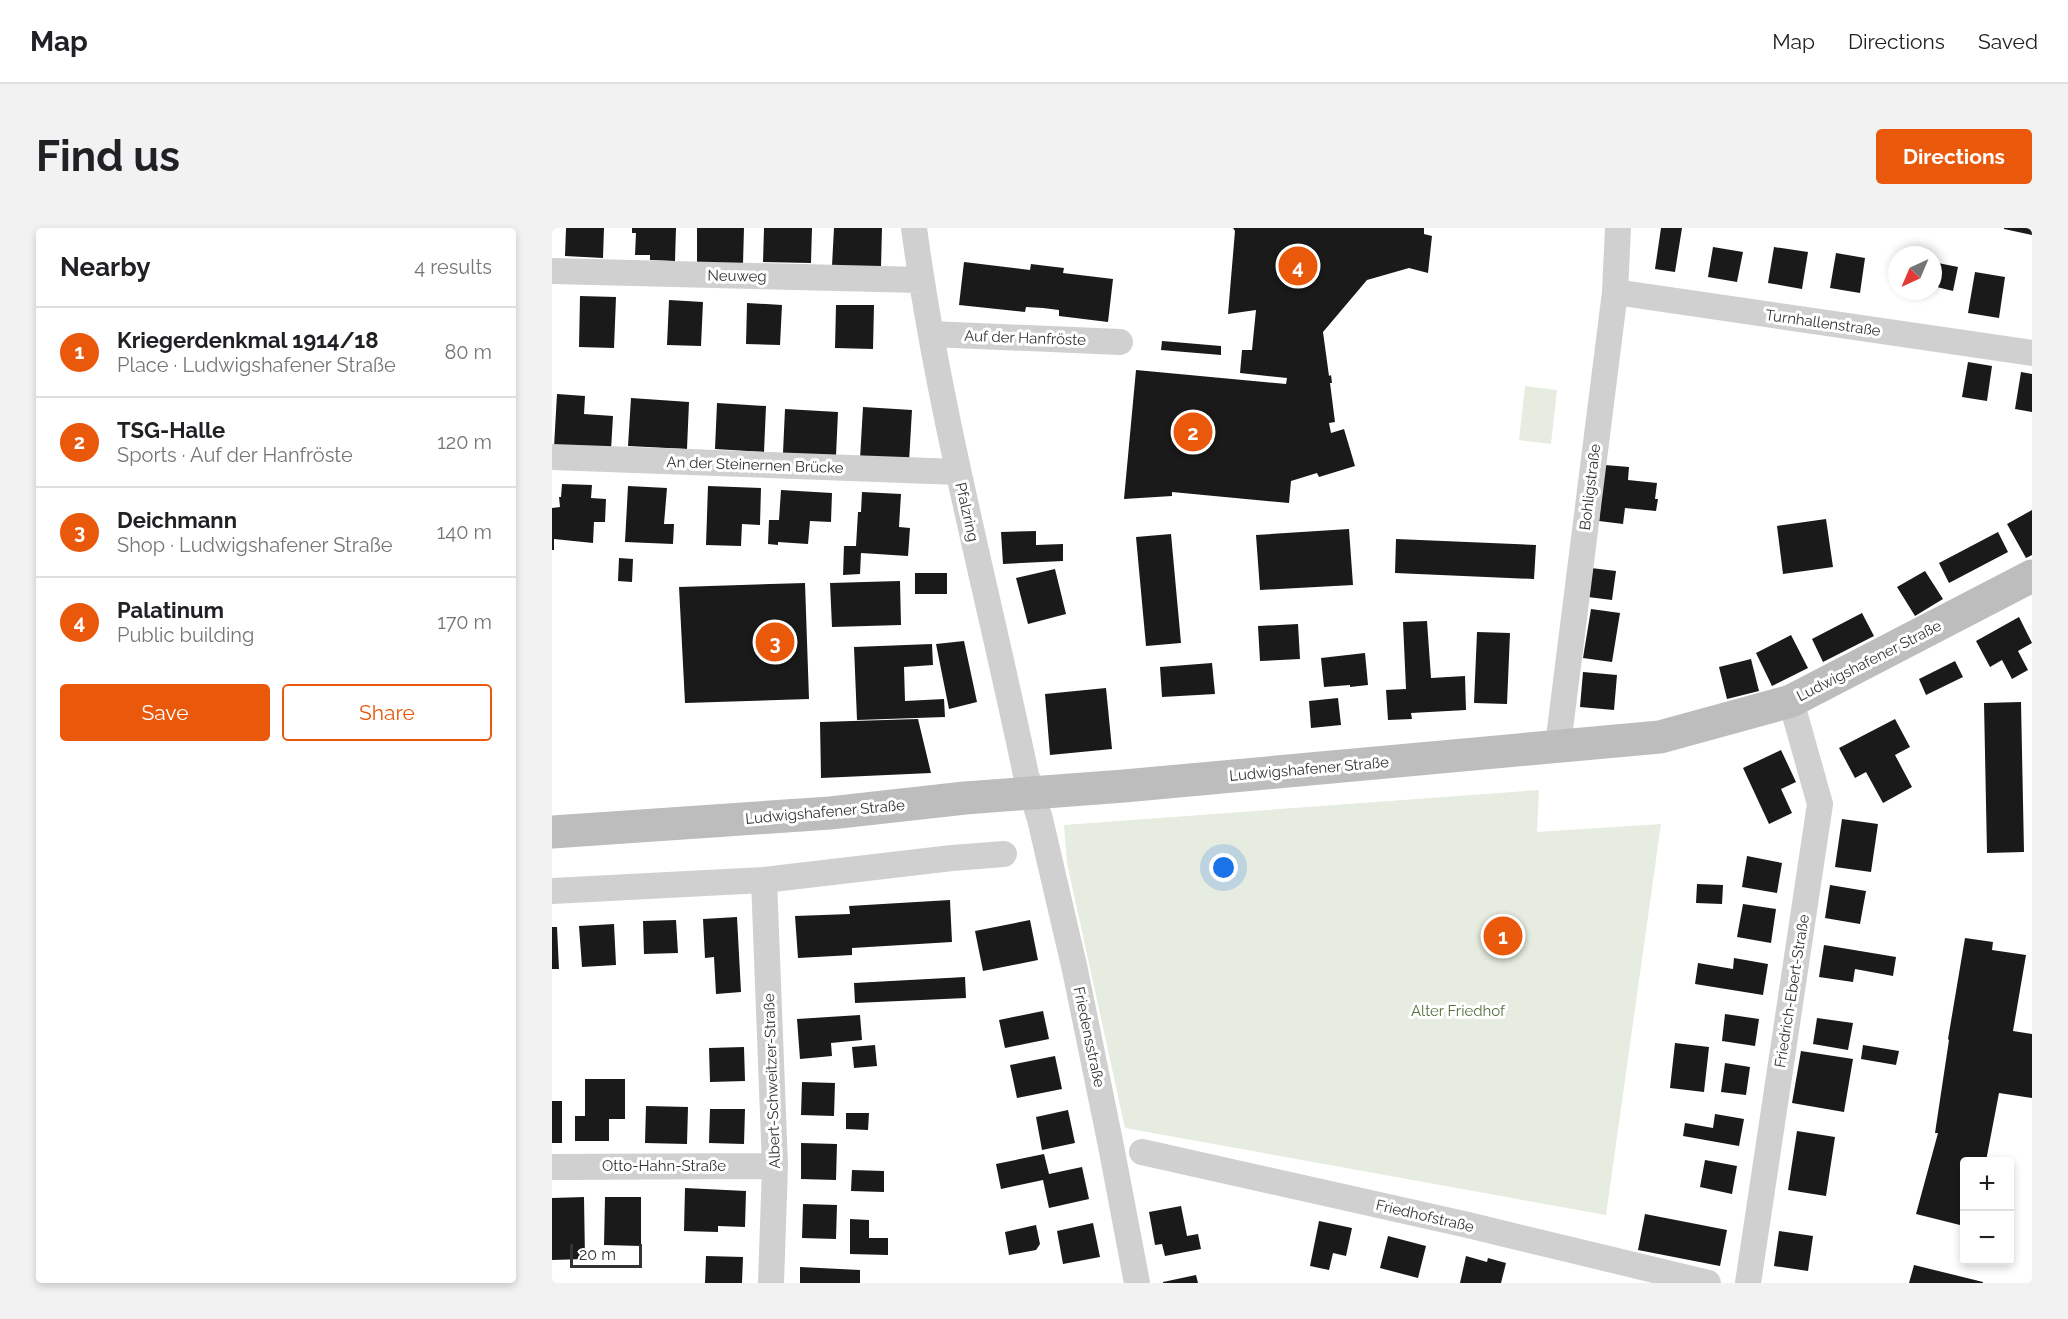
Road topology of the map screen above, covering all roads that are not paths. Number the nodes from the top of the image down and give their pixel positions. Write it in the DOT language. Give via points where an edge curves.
graph roads {
  1 [pos="914,228"];
  2 [pos="1618,228"];
  3 [pos="552,271"];
  4 [pos="921,280"];
  5 [pos="1614,292"];
  6 [pos="931,334"];
  7 [pos="1120,342"];
  8 [pos="2032,353"];
  9 [pos="552,457"];
  10 [pos="958,472"];
  11 [pos="2032,576"];
  12 [pos="1791,701"];
  13 [pos="1558,745"];
  14 [pos="1035,806"];
  15 [pos="552,832"];
  16 [pos="1004,854"];
  17 [pos="764,880"];
  18 [pos="552,891"];
  19 [pos="1142,1152"];
  20 [pos="775,1166"];
  21 [pos="552,1167"];
  22 [pos="771,1283"];
  23 [pos="1137,1283"];
  24 [pos="1708,1283"];
  25 [pos="1748,1283"];
  1 -- 4 [label="street, Pfalzring"];
  2 -- 5 [label="street, Bohligstraße"];
  3 -- 4 [label="street, Neuweg"];
  4 -- 6 [label="street, Pfalzring"];
  5 -- 8 [label="street, Turnhallenstraße"];
  5 -- 13 [label="street, Bohligstraße"];
  6 -- 7 [label="street, Auf der Hanfröste"];
  6 -- 10 [label="street, Pfalzring"];
  9 -- 10 [label="street, An der Steinernen Brücke"];
  10 -- 14 [label="street, Pfalzring"];
  11 -- 12 [label="main road, Ludwigshafener Straße"];
  12 -- 13 [label="main road, Ludwigshafener Straße" via="1660,737"];
  12 -- 25 [label="street, Friedrich-Ebert-Straße" via="1820,804"];
  13 -- 14 [label="main road, Ludwigshafener Straße"];
  14 -- 15 [label="main road, Ludwigshafener Straße" via="819,814"];
  14 -- 23 [label="street, Friedensstraße" via="1080,993"];
  16 -- 17 [label="street"];
  17 -- 18 [label="street"];
  17 -- 20 [label="street, Albert-Schweitzer-Straße"];
  19 -- 24 [label="street, Friedhofstraße"];
  20 -- 21 [label="street, Otto-Hahn-Straße"];
  20 -- 22 [label="street, Albert-Schweitzer-Straße"];
}
